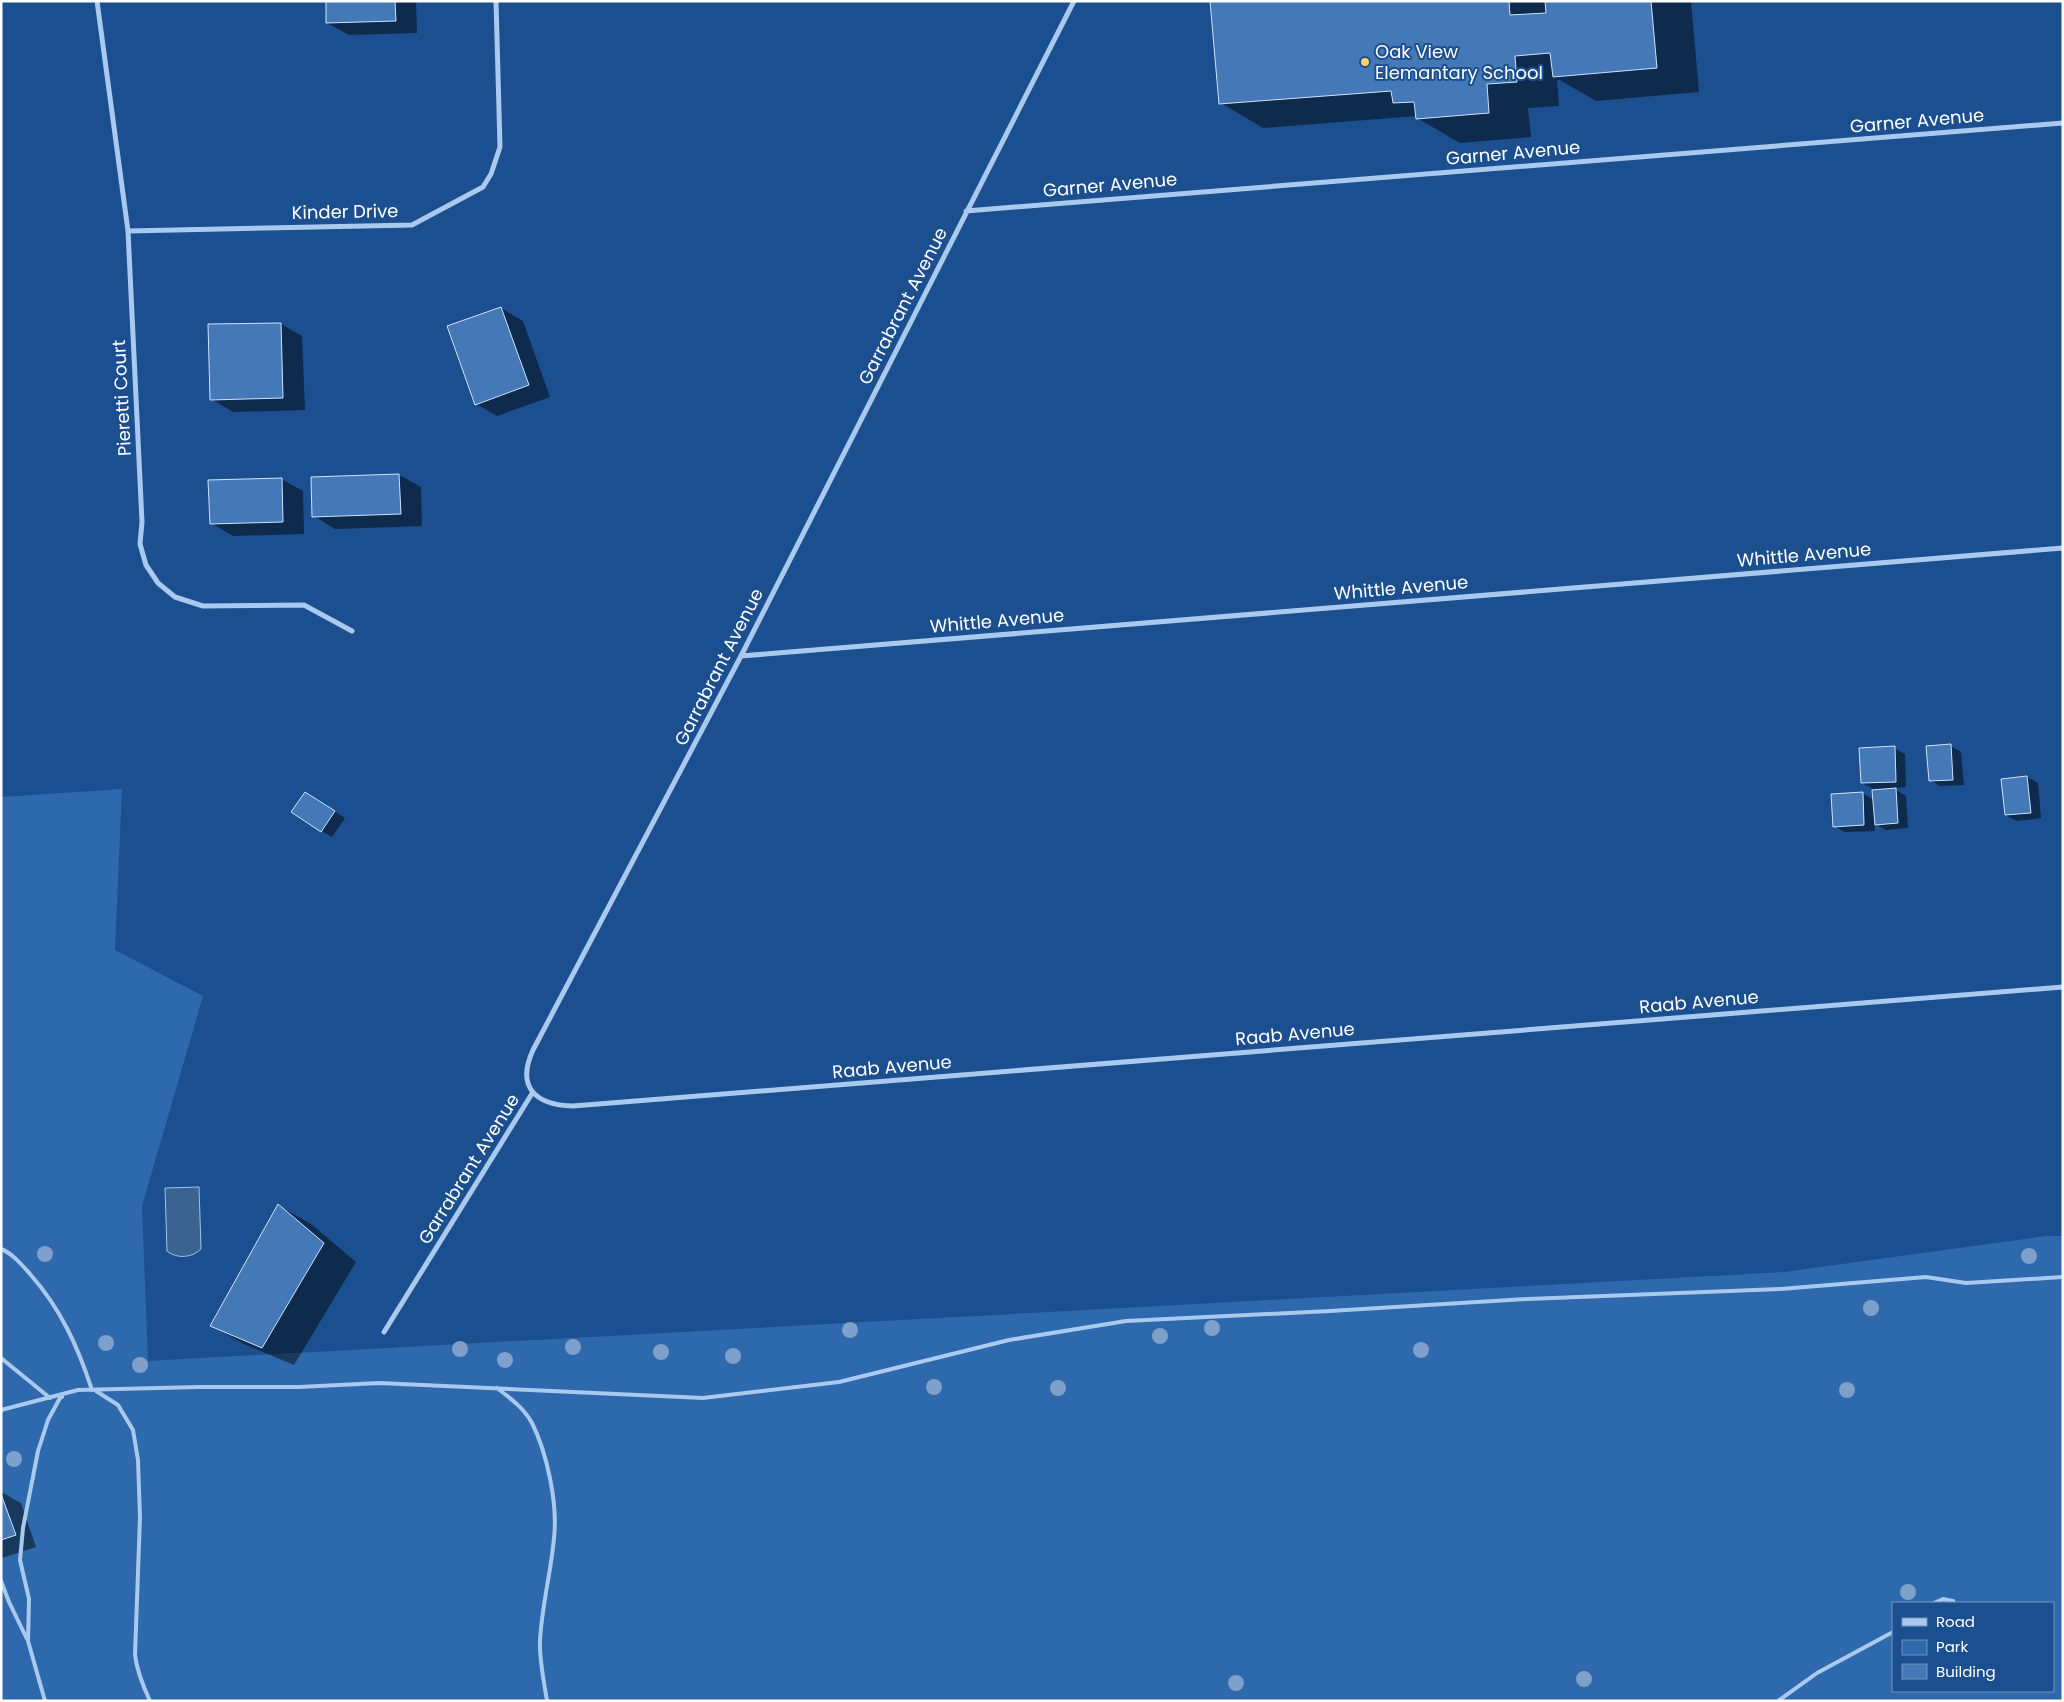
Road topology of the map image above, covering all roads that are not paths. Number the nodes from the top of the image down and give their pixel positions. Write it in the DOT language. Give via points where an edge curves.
graph roads {
  1 [pos="97,1"];
  2 [pos="496,1"];
  3 [pos="1074,1"];
  4 [pos="2063,123"];
  5 [pos="966,211"];
  6 [pos="128,231"];
  7 [pos="2063,548"];
  8 [pos="352,631"];
  9 [pos="741,656"];
  10 [pos="2063,987"];
  11 [pos="533,1092"];
  12 [pos="1,1249"];
  13 [pos="2063,1277"];
  14 [pos="384,1332"];
  15 [pos="1,1358"];
  16 [pos="497,1388"];
  17 [pos="78,1390"];
  18 [pos="92,1390"];
  19 [pos="50,1398"];
  20 [pos="1,1410"];
  21 [pos="1,1581"];
  22 [pos="1936,1602"];
  23 [pos="1954,1602"];
  24 [pos="1892,1633"];
  25 [pos="28,1641"];
  26 [pos="45,1701"];
  27 [pos="150,1701"];
  28 [pos="547,1701"];
  29 [pos="1778,1701"];
  1 -- 6 [label="street, Pieretti Court"];
  2 -- 6 [label="street, Kinder Drive" via="500,147 483,187 412,225"];
  3 -- 5 [label="street, Garrabrant Avenue"];
  4 -- 5 [label="street, Garner Avenue"];
  5 -- 9 [label="street, Garrabrant Avenue"];
  6 -- 8 [label="street, Pieretti Court" via="142,522 140,544 146,565 158,583 184,600 203,606 304,605"];
  7 -- 9 [label="street, Whittle Avenue"];
  9 -- 11 [label="street, Garrabrant Avenue" via="533,1050 526,1076"];
  10 -- 11 [label="street, Raab Avenue" via="573,1106 554,1103"];
  11 -- 14 [label="street, Garrabrant Avenue"];
  12 -- 18 [label="lane" via="20,1263 48,1294 76,1343"];
  13 -- 16 [label="lane" via="1966,1283 1926,1277 1781,1289 1528,1298 1126,1321 1009,1340 839,1382 703,1398"];
  15 -- 19 [label="lane"];
  16 -- 18 [label="lane" via="379,1383"];
  16 -- 28 [label="lane" via="521,1407 531,1422 551,1487 554,1537 540,1643"];
  17 -- 18 [label="lane"];
  17 -- 19 [label="lane"];
  17 -- 25 [label="lane" via="60,1398 48,1420 28,1495 20,1560 29,1599"];
  17 -- 27 [label="lane" via="98,1392 118,1404 133,1430 140,1495 135,1655"];
  19 -- 20 [label="lane"];
  21 -- 25 [label="lane"];
  22 -- 23 [label="lane" via="1944,1599"];
  24 -- 29 [label="lane" via="1817,1673"];
  25 -- 26 [label="lane"];
}
